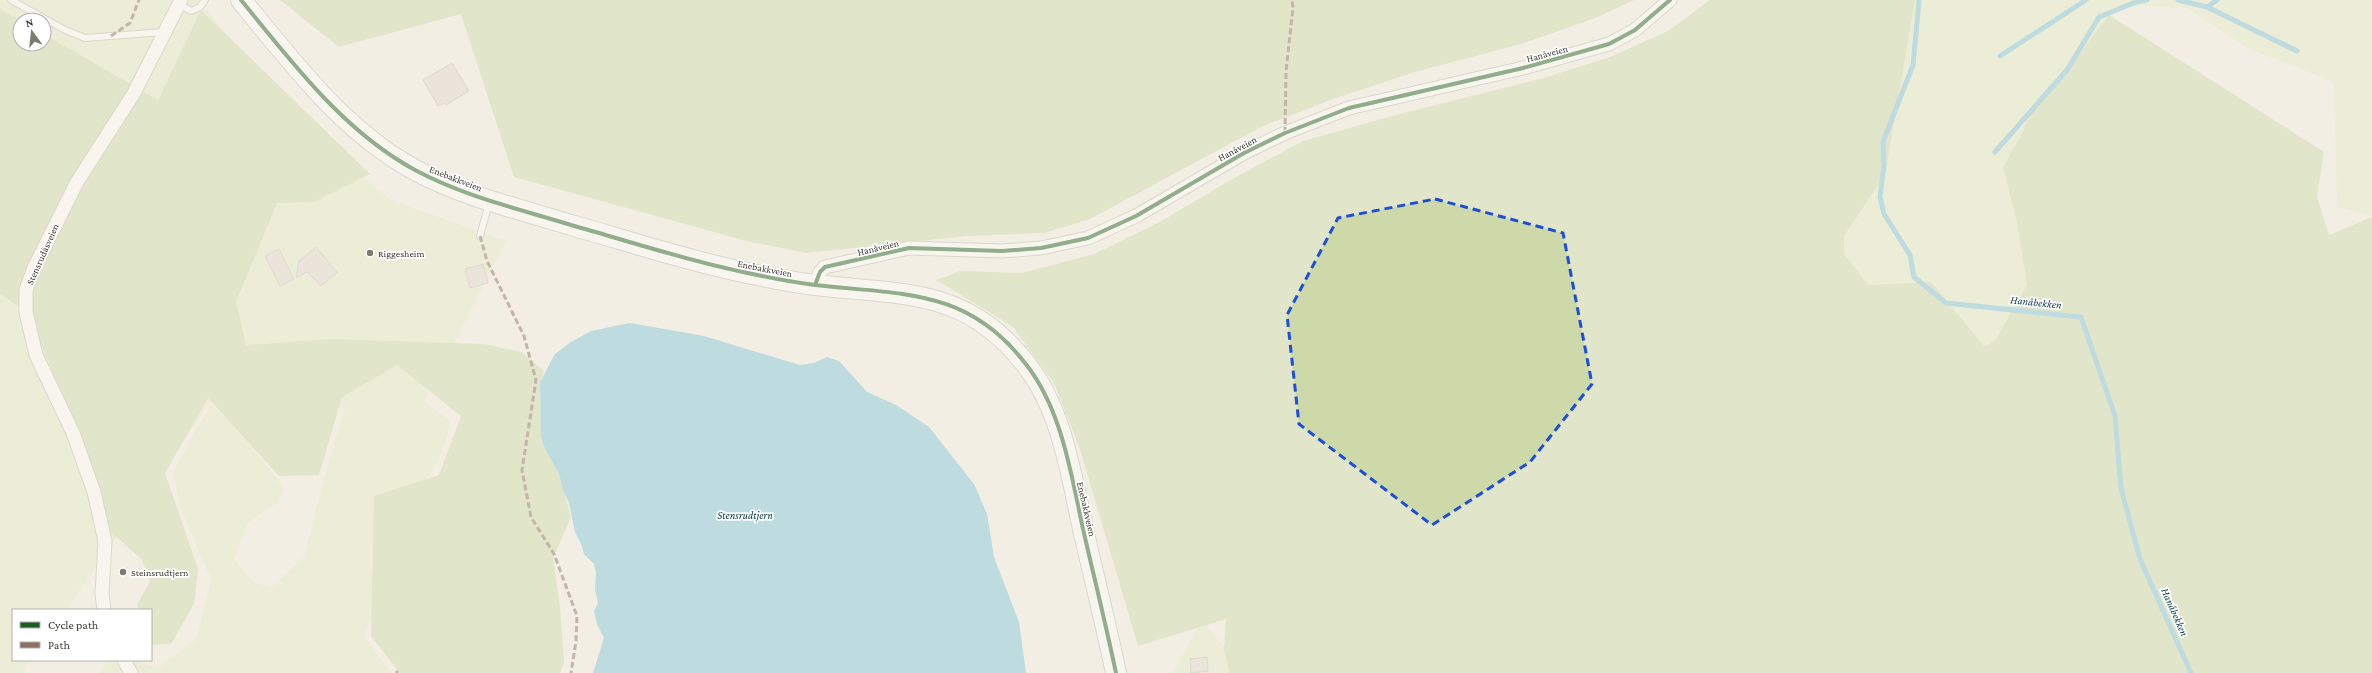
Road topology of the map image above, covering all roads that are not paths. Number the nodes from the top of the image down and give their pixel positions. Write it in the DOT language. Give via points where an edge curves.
graph roads {
  1 [pos="10,0"];
  2 [pos="205,0"];
  3 [pos="241,0"];
  4 [pos="1670,0"];
  5 [pos="180,2"];
  6 [pos="163,32"];
  7 [pos="490,200"];
  8 [pos="480,236"];
  9 [pos="815,285"];
  10 [pos="104,609"];
  11 [pos="125,661"];
  12 [pos="131,673"];
  13 [pos="1116,673"];
  1 -- 6 [label="lane" via="84,38"];
  2 -- 5 [label="lane" via="200,7 191,11"];
  3 -- 7 [label="main road, Enebakkveien" via="324,97 371,141 397,160 440,182"];
  4 -- 9 [label="street, Hanåveien" via="1635,30 1609,44 1523,68 1349,108 1285,133 1244,153 1136,216 1088,238 1041,248 996,251 909,248 825,268 820,272"];
  5 -- 6 [label="street, Stensrudåsveien"];
  6 -- 10 [label="street, Stensrudåsveien" via="134,93 74,187 34,268 26,290 26,312 36,355 73,433 94,492 105,541 102,594"];
  7 -- 8 [label="lane"];
  7 -- 9 [label="main road, Enebakkveien" via="709,264"];
  9 -- 13 [label="main road, Enebakkveien" via="897,292 951,306 985,324 1015,350 1027,365 1046,396 1064,447"];
  11 -- 12 [label="street"];
}
